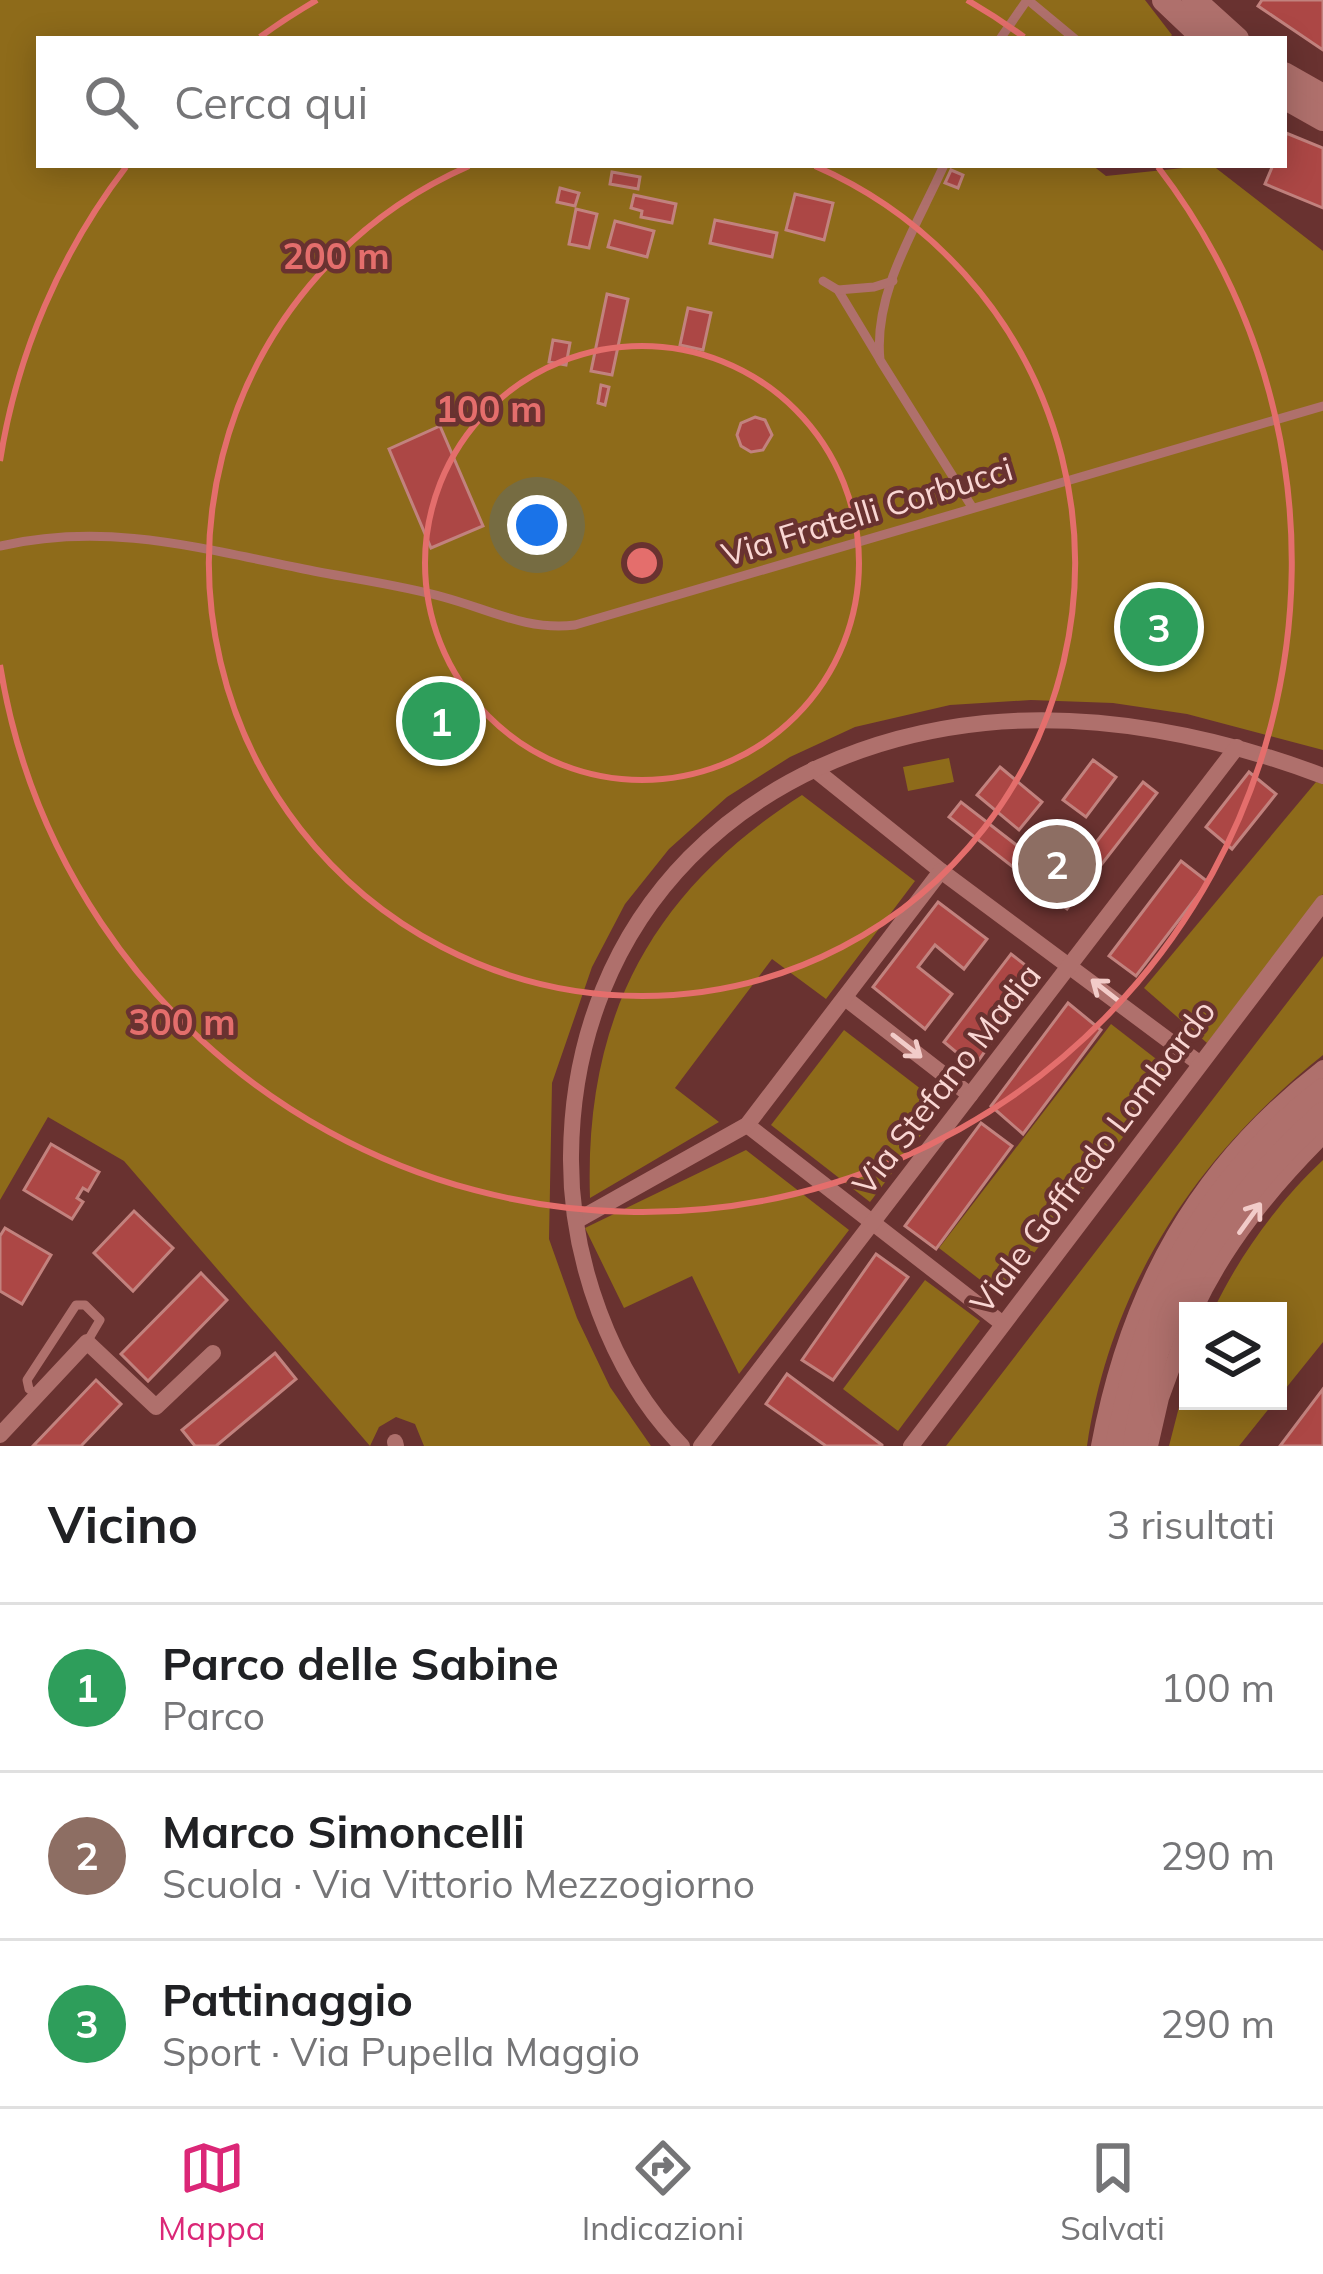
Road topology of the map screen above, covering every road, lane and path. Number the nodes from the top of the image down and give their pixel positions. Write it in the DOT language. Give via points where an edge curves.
graph roads {
  1 [pos="1027,0"];
  2 [pos="1164,0"];
  3 [pos="1207,12"];
  4 [pos="1002,36"];
  5 [pos="1071,36"];
  6 [pos="1234,36"];
  7 [pos="1287,76"];
  8 [pos="1323,97"];
  9 [pos="1287,99"];
  10 [pos="1323,118"];
  11 [pos="943,168"];
  12 [pos="892,280"];
  13 [pos="823,281"];
  14 [pos="838,290"];
  15 [pos="880,360"];
  16 [pos="1323,406"];
  17 [pos="972,507"];
  18 [pos="0,546"];
  19 [pos="1237,747"];
  20 [pos="814,769"];
  21 [pos="1323,776"];
  22 [pos="941,871"];
  23 [pos="1323,903"];
  24 [pos="1072,965"];
  25 [pos="844,998"];
  26 [pos="1199,1063"];
  27 [pos="1323,1068"];
  28 [pos="1323,1090"];
  29 [pos="970,1095"];
  30 [pos="1323,1114"];
  31 [pos="747,1125"];
  32 [pos="1323,1136"];
  33 [pos="576,1221"];
  34 [pos="872,1225"];
  35 [pos="1199,1302"];
  36 [pos="1004,1324"];
  37 [pos="1179,1335"];
  38 [pos="87,1342"];
  39 [pos="212,1353"];
  40 [pos="1139,1383"];
  41 [pos="37,1395"];
  42 [pos="0,1435"];
  43 [pos="682,1446"];
  44 [pos="701,1446"];
  45 [pos="911,1446"];
  46 [pos="1099,1446"];
  47 [pos="1117,1446"];
  48 [pos="1135,1446"];
  49 [pos="1150,1446"];
  1 -- 4 [label="lane"];
  1 -- 5 [label="lane"];
  2 -- 3 [label="street"];
  3 -- 6 [label="street"];
  7 -- 8 [label="street"];
  9 -- 10 [label="street"];
  11 -- 12 [label="lane"];
  12 -- 14 [label="lane"];
  12 -- 15 [label="lane" via="879,320"];
  13 -- 14 [label="lane"];
  14 -- 15 [label="lane"];
  15 -- 17 [label="lane"];
  16 -- 17 [label="lane, Via Fratelli Corbucci"];
  17 -- 18 [label="lane, Via Fratelli Corbucci" via="549,628 442,596 159,540 45,536"];
  19 -- 20 [label="street" via="1088,723 988,723 870,747"];
  19 -- 21 [label="street"];
  19 -- 24 [label="street, Via Stefano Madia"];
  20 -- 22 [label="street"];
  20 -- 33 [label="street" via="697,848 619,951 586,1037 572,1104"];
  22 -- 24 [label="street"];
  22 -- 25 [label="street"];
  23 -- 26 [label="street, Viale Goffredo Lombardo"];
  26 -- 24 [label="street, one-way"];
  24 -- 29 [label="street, Via Stefano Madia"];
  25 -- 29 [label="street, one-way"];
  25 -- 31 [label="street"];
  26 -- 36 [label="street, Viale Goffredo Lombardo"];
  27 -- 40 [label="street" via="1245,1139 1184,1217 1140,1300"];
  28 -- 40 [label="street" via="1246,1164 1193,1234 1143,1336"];
  29 -- 34 [label="street, Via Stefano Madia"];
  30 -- 40 [label="street" via="1227,1216"];
  31 -- 33 [label="street"];
  31 -- 34 [label="street"];
  35 -- 32 [label="street, one-way" via="1250,1218"];
  33 -- 43 [label="street" via="617,1352"];
  34 -- 36 [label="street"];
  34 -- 44 [label="street, Via Stefano Madia"];
  36 -- 45 [label="street, Viale Goffredo Lombardo"];
  37 -- 40 [label="street"];
  38 -- 39 [label="street" via="156,1407"];
  38 -- 41 [label="street"];
  38 -- 41 [label="lane" via="100,1320 76,1305 27,1380"];
  40 -- 46 [label="street"];
  40 -- 47 [label="street"];
  40 -- 48 [label="street"];
  40 -- 49 [label="street"];
  41 -- 42 [label="street"];
}
